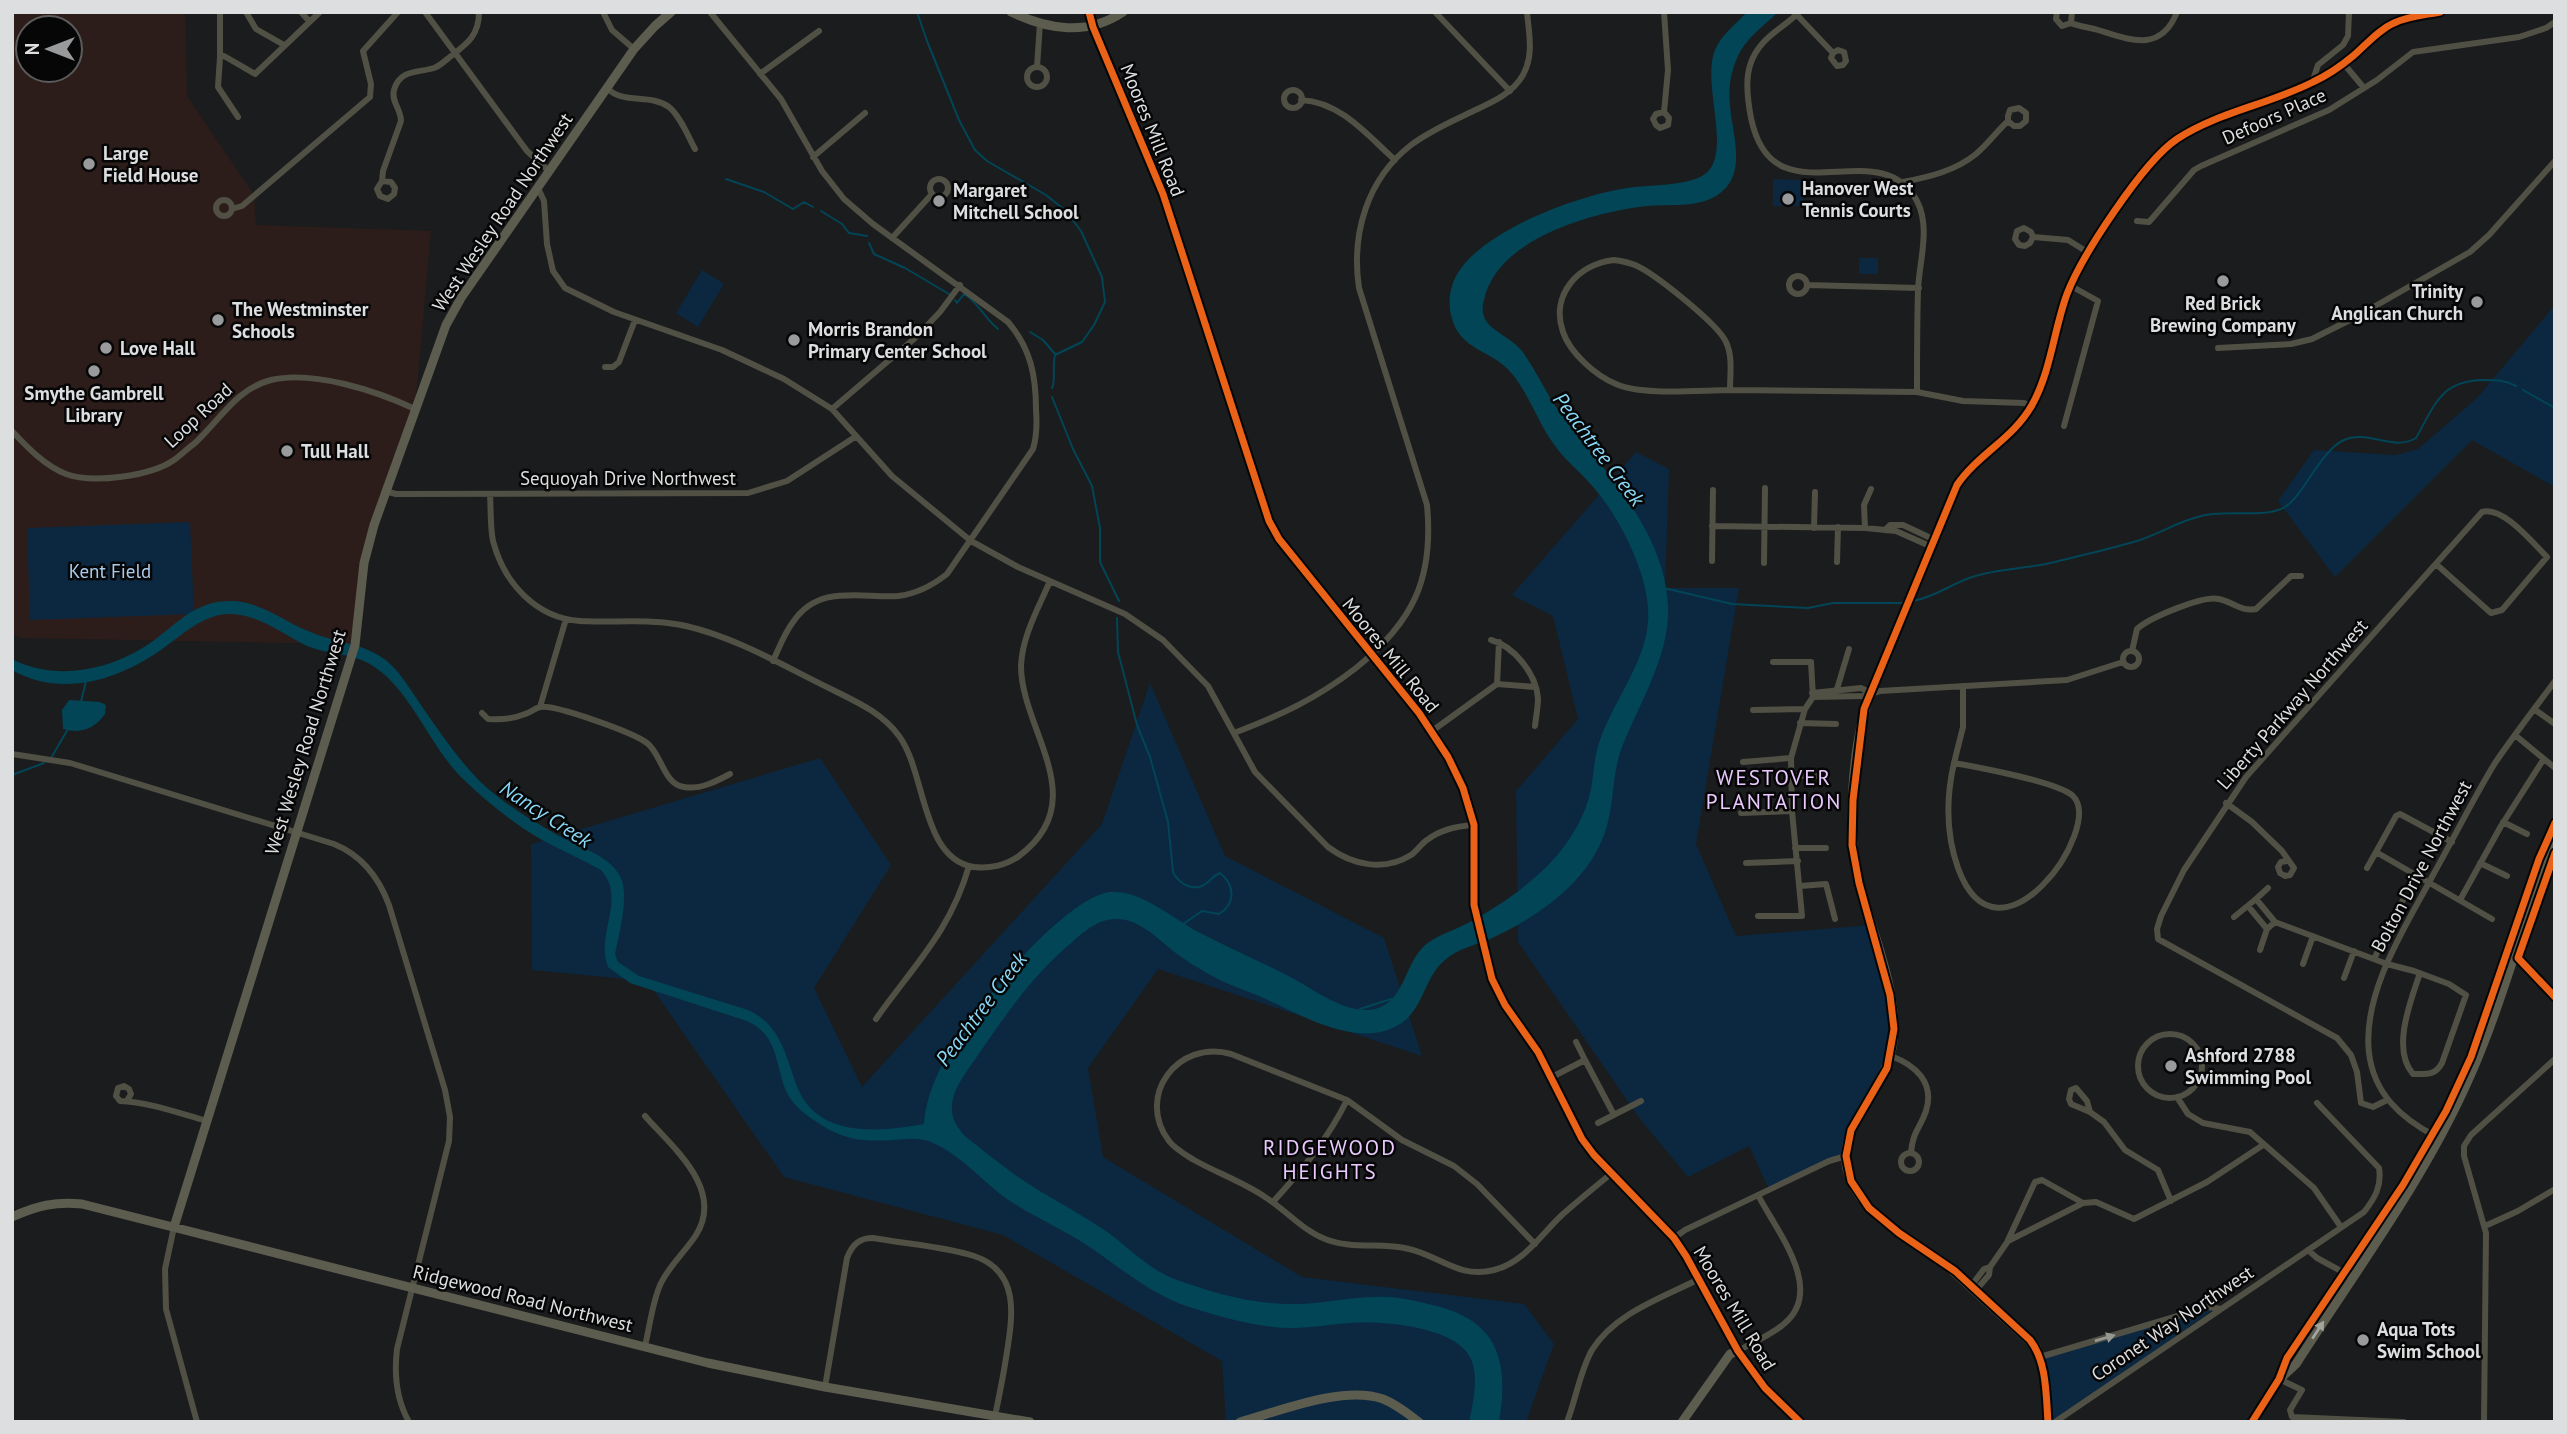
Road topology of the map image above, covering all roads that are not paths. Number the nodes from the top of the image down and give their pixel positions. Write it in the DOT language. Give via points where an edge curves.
graph roads {
  1 [pos="220,12"];
  2 [pos="246,12"];
  3 [pos="301,12"];
  4 [pos="320,12"];
  5 [pos="398,12"];
  6 [pos="425,12"];
  7 [pos="480,12"];
  8 [pos="603,12"];
  9 [pos="671,12"];
  10 [pos="710,12"];
  11 [pos="1012,12"];
  12 [pos="1089,12"];
  13 [pos="1122,12"];
  14 [pos="1435,12"];
  15 [pos="1527,12"];
  16 [pos="1664,12"];
  17 [pos="2057,12"];
  18 [pos="2072,12"];
  19 [pos="2177,12"];
  20 [pos="2349,12"];
  21 [pos="2440,12"];
  22 [pos="1798,13"];
  23 [pos="309,21"];
  24 [pos="2555,22"];
  25 [pos="1040,23"];
  26 [pos="2071,23"];
  27 [pos="1093,27"];
  28 [pos="819,31"];
  29 [pos="284,45"];
  30 [pos="2343,45"];
  31 [pos="634,49"];
  32 [pos="454,53"];
  33 [pos="1833,53"];
  34 [pos="2354,55"];
  35 [pos="220,57"];
  36 [pos="2344,64"];
  37 [pos="1037,67"];
  38 [pos="760,74"];
  39 [pos="2312,83"];
  40 [pos="607,88"];
  41 [pos="2364,88"];
  42 [pos="1510,91"];
  43 [pos="1301,100"];
  44 [pos="1664,112"];
  45 [pos="865,113"];
  46 [pos="238,117"];
  47 [pos="2008,121"];
  48 [pos="695,149"];
  49 [pos="813,157"];
  50 [pos="1395,160"];
  51 [pos="2555,161"];
  52 [pos="549,171"];
  53 [pos="382,181"];
  54 [pos="1903,182"];
  55 [pos="538,188"];
  56 [pos="932,194"];
  57 [pos="232,209"];
  58 [pos="2137,221"];
  59 [pos="892,237"];
  60 [pos="2032,237"];
  61 [pos="2089,253"];
  62 [pos="960,285"];
  63 [pos="1807,285"];
  64 [pos="2071,286"];
  65 [pos="1919,288"];
  66 [pos="635,320"];
  67 [pos="2218,348"];
  68 [pos="605,367"];
  69 [pos="1730,390"];
  70 [pos="1917,392"];
  71 [pos="2032,406"];
  72 [pos="415,409"];
  73 [pos="832,409"];
  74 [pos="2064,426"];
  75 [pos="12,431"];
  76 [pos="855,437"];
  77 [pos="1765,488"];
  78 [pos="1871,489"];
  79 [pos="1713,490"];
  80 [pos="385,491"];
  81 [pos="1815,492"];
  82 [pos="490,494"];
  83 [pos="1712,526"];
  84 [pos="1764,527"];
  85 [pos="1814,527"];
  86 [pos="1838,527"];
  87 [pos="1865,527"];
  88 [pos="971,541"];
  89 [pos="1934,544"];
  90 [pos="1712,561"];
  91 [pos="1837,562"];
  92 [pos="1764,563"];
  93 [pos="2436,564"];
  94 [pos="2301,576"];
  95 [pos="1050,581"];
  96 [pos="566,619"];
  97 [pos="1491,640"];
  98 [pos="1499,642"];
  99 [pos="1849,649"];
  100 [pos="2132,651"];
  101 [pos="1372,655"];
  102 [pos="774,661"];
  103 [pos="1773,662"];
  104 [pos="2123,662"];
  105 [pos="2555,681"];
  106 [pos="1497,684"];
  107 [pos="1963,686"];
  108 [pos="1535,687"];
  109 [pos="1837,689"];
  110 [pos="1871,693"];
  111 [pos="1812,695"];
  112 [pos="540,707"];
  113 [pos="1805,709"];
  114 [pos="2534,709"];
  115 [pos="1753,710"];
  116 [pos="482,713"];
  117 [pos="1800,723"];
  118 [pos="1836,723"];
  119 [pos="2555,724"];
  120 [pos="1535,726"];
  121 [pos="1432,731"];
  122 [pos="1234,733"];
  123 [pos="2515,735"];
  124 [pos="12,754"];
  125 [pos="1791,758"];
  126 [pos="2543,760"];
  127 [pos="1743,762"];
  128 [pos="1955,763"];
  129 [pos="2555,768"];
  130 [pos="730,774"];
  131 [pos="1792,776"];
  132 [pos="1824,776"];
  133 [pos="2226,803"];
  134 [pos="1792,811"];
  135 [pos="1741,813"];
  136 [pos="2503,822"];
  137 [pos="2555,823"];
  138 [pos="1474,825"];
  139 [pos="297,833"];
  140 [pos="2527,834"];
  141 [pos="2555,839"];
  142 [pos="2452,842"];
  143 [pos="1795,848"];
  144 [pos="1826,849"];
  145 [pos="2376,852"];
  146 [pos="1798,861"];
  147 [pos="2287,861"];
  148 [pos="1746,863"];
  149 [pos="2480,863"];
  150 [pos="969,866"];
  151 [pos="2367,868"];
  152 [pos="2507,876"];
  153 [pos="2429,883"];
  154 [pos="1800,886"];
  155 [pos="2268,888"];
  156 [pos="2405,896"];
  157 [pos="2256,899"];
  158 [pos="2460,900"];
  159 [pos="2248,906"];
  160 [pos="1758,916"];
  161 [pos="2234,918"];
  162 [pos="1835,919"];
  163 [pos="2492,919"];
  164 [pos="2275,922"];
  165 [pos="2267,929"];
  166 [pos="2312,936"];
  167 [pos="2260,950"];
  168 [pos="2354,951"];
  169 [pos="2374,959"];
  170 [pos="2303,964"];
  171 [pos="2387,964"];
  172 [pos="2420,973"];
  173 [pos="2344,978"];
  174 [pos="876,1019"];
  175 [pos="1576,1042"];
  176 [pos="1891,1056"];
  177 [pos="2555,1059"];
  178 [pos="1586,1060"];
  179 [pos="1550,1078"];
  180 [pos="2177,1097"];
  181 [pos="128,1099"];
  182 [pos="1347,1100"];
  183 [pos="2387,1100"];
  184 [pos="1641,1101"];
  185 [pos="2317,1103"];
  186 [pos="2090,1112"];
  187 [pos="1613,1114"];
  188 [pos="645,1116"];
  189 [pos="207,1121"];
  190 [pos="1598,1123"];
  191 [pos="2437,1137"];
  192 [pos="2263,1145"];
  193 [pos="1910,1153"];
  194 [pos="1846,1156"];
  195 [pos="1612,1173"];
  196 [pos="2555,1188"];
  197 [pos="1758,1195"];
  198 [pos="2171,1201"];
  199 [pos="1273,1202"];
  200 [pos="2082,1203"];
  201 [pos="12,1217"];
  202 [pos="2485,1226"];
  203 [pos="174,1227"];
  204 [pos="2341,1227"];
  205 [pos="1674,1238"];
  206 [pos="2008,1241"];
  207 [pos="1535,1244"];
  208 [pos="2308,1250"];
  209 [pos="2348,1275"];
  210 [pos="1699,1279"];
  211 [pos="413,1288"];
  212 [pos="1974,1288"];
  213 [pos="2221,1309"];
  214 [pos="645,1346"];
  215 [pos="1738,1351"];
  216 [pos="2040,1357"];
  217 [pos="2279,1379"];
  218 [pos="825,1387"];
  219 [pos="995,1416"];
  220 [pos="2345,1421"];
  221 [pos="197,1422"];
  222 [pos="409,1422"];
  223 [pos="1030,1422"];
  224 [pos="1240,1422"];
  225 [pos="1419,1422"];
  226 [pos="1567,1422"];
  227 [pos="1682,1422"];
  228 [pos="1800,1422"];
  229 [pos="2048,1422"];
  230 [pos="2055,1422"];
  231 [pos="2252,1422"];
  232 [pos="2404,1422"];
  233 [pos="2484,1422"];
  1 -- 35 [label="street"];
  2 -- 29 [label="street" via="256,29"];
  3 -- 23 [label="street"];
  4 -- 23 [label="street"];
  5 -- 57 [label="street" via="363,51 370,97 242,206"];
  6 -- 32 [label="street"];
  7 -- 32 [label="street" via="470,42"];
  8 -- 31 [label="street" via="612,30"];
  9 -- 31 [label="street, West Wesley Road Northwest"];
  10 -- 38 [label="street"];
  11 -- 25 [label="street"];
  12 -- 27 [label="street, Moores Mill Road"];
  13 -- 27 [label="street"];
  14 -- 42 [label="street"];
  15 -- 42 [label="street" via="1529,60"];
  16 -- 44 [label="street" via="1668,70"];
  17 -- 26 [label="street" via="2059,24"];
  18 -- 26 [label="street"];
  19 -- 26 [label="street" via="2164,32 2143,41"];
  20 -- 30 [label="street"];
  21 -- 34 [label="street" via="2392,23"];
  22 -- 33 [label="street"];
  22 -- 54 [label="street" via="1762,44 1748,69 1746,94 1760,148 1788,169 1874,172"];
  23 -- 29 [label="street"];
  24 -- 41 [label="street, Defoors Place" via="2519,37 2413,52"];
  25 -- 27 [label="street"];
  25 -- 37 [label="street"];
  27 -- 101 [label="street, Moores Mill Road" via="1163,194 1269,521"];
  28 -- 38 [label="street"];
  29 -- 35 [label="street" via="255,74"];
  30 -- 34 [label="street"];
  30 -- 39 [label="street" via="2318,65"];
  31 -- 40 [label="street, West Wesley Road Northwest"];
  32 -- 52 [label="street" via="527,151"];
  32 -- 53 [label="street" via="437,67 404,75 396,84 394,101 401,121"];
  34 -- 36 [label="street"];
  35 -- 46 [label="street" via="218,87"];
  36 -- 39 [label="street"];
  36 -- 41 [label="street"];
  38 -- 49 [label="street" via="786,107"];
  39 -- 61 [label="street" via="2177,139 2141,176"];
  40 -- 48 [label="street" via="616,96 647,99 670,108"];
  40 -- 52 [label="street, West Wesley Road Northwest"];
  41 -- 58 [label="street, Defoors Place" via="2329,110 2194,170 2149,222"];
  42 -- 50 [label="street" via="1427,134"];
  43 -- 50 [label="street" via="1338,109"];
  45 -- 49 [label="street"];
  47 -- 54 [label="street" via="1979,151 1945,173"];
  49 -- 59 [label="street" via="845,199"];
  50 -- 101 [label="street" via="1377,183 1364,212 1357,242 1357,273 1425,496 1429,543 1425,574 1413,605"];
  51 -- 67 [label="street" via="2488,235 2443,269 2312,339"];
  52 -- 55 [label="street, West Wesley Road Northwest"];
  54 -- 65 [label="street" via="1917,201 1923,220"];
  55 -- 66 [label="street" via="544,201 549,257 558,280 574,294"];
  55 -- 72 [label="street, West Wesley Road Northwest" via="452,313"];
  56 -- 59 [label="street"];
  59 -- 62 [label="street"];
  60 -- 61 [label="street" via="2068,240"];
  61 -- 64 [label="street"];
  62 -- 73 [label="street" via="915,338"];
  62 -- 88 [label="street" via="1016,331 1030,357 1036,386 1033,449"];
  63 -- 65 [label="street"];
  64 -- 71 [label="street"];
  64 -- 74 [label="street" via="2098,301"];
  65 -- 70 [label="street"];
  66 -- 68 [label="street" via="619,362"];
  66 -- 73 [label="street" via="750,361"];
  69 -- 69 [label="street" via="1636,390 1606,379 1575,351 1563,333 1560,308 1569,284 1584,269 1603,261 1624,261 1643,269 1721,332 1730,355"];
  69 -- 70 [label="street"];
  70 -- 71 [label="street"];
  71 -- 89 [label="street" via="1964,476"];
  72 -- 75 [label="street, Loop Road" via="341,384 302,377 272,380 234,399 174,460 117,476 69,475 55,469"];
  72 -- 80 [label="street, West Wesley Road Northwest"];
  73 -- 76 [label="street"];
  76 -- 82 [label="street, Sequoyah Drive Northwest" via="787,481 748,494"];
  76 -- 88 [label="street" via="892,476"];
  77 -- 84 [label="street"];
  78 -- 87 [label="street" via="1864,505"];
  79 -- 83 [label="street"];
  80 -- 82 [label="street, Sequoyah Drive Northwest"];
  80 -- 139 [label="street, West Wesley Road Northwest" via="364,563 351,659"];
  81 -- 85 [label="street"];
  82 -- 96 [label="street" via="493,541 511,581 535,606"];
  83 -- 84 [label="street"];
  83 -- 90 [label="street"];
  84 -- 85 [label="street"];
  84 -- 92 [label="street"];
  85 -- 86 [label="street"];
  86 -- 87 [label="street"];
  86 -- 91 [label="street"];
  87 -- 89 [label="street" via="1885,530 1903,525"];
  88 -- 95 [label="street"];
  88 -- 102 [label="street" via="947,574 922,590 898,596 837,594 812,603 793,622"];
  89 -- 110 [label="street"];
  93 -- 93 [label="street, Liberty Parkway Northwest" via="2482,512 2489,510 2503,515 2547,557 2502,610 2491,613"];
  93 -- 133 [label="street, Liberty Parkway Northwest"];
  94 -- 100 [label="street" via="2291,576 2256,610 2205,598 2153,618 2137,629"];
  95 -- 122 [label="street" via="1125,614 1163,639 1208,686"];
  95 -- 150 [label="street" via="1025,640 1021,666 1052,777 1050,813 1038,838 1017,857 994,867"];
  96 -- 102 [label="street" via="683,625 723,637"];
  96 -- 112 [label="street"];
  97 -- 98 [label="street"];
  98 -- 106 [label="street"];
  98 -- 108 [label="street" via="1525,667"];
  99 -- 109 [label="street"];
  100 -- 104 [label="street" via="2124,654"];
  100 -- 104 [label="street" via="2138,655 2138,664 2132,668"];
  101 -- 121 [label="street, Moores Mill Road"];
  101 -- 122 [label="street" via="1314,698"];
  102 -- 150 [label="street" via="867,707 890,724 909,753 939,842 952,857"];
  103 -- 111 [label="street" via="1811,662"];
  104 -- 107 [label="street" via="2067,680"];
  105 -- 114 [label="street, Bolton Drive Northwest"];
  106 -- 108 [label="street"];
  106 -- 121 [label="street"];
  107 -- 110 [label="street"];
  107 -- 128 [label="street" via="1963,727"];
  108 -- 120 [label="street"];
  109 -- 110 [label="street" via="1861,688"];
  109 -- 111 [label="street"];
  110 -- 111 [label="street"];
  110 -- 176 [label="street" via="1858,748 1852,845 1890,995"];
  111 -- 113 [label="street"];
  112 -- 116 [label="street" via="507,719 488,719"];
  112 -- 130 [label="street" via="572,713 644,741 680,786 712,783"];
  113 -- 115 [label="street"];
  113 -- 117 [label="street"];
  114 -- 119 [label="street"];
  114 -- 123 [label="street, Bolton Drive Northwest"];
  117 -- 118 [label="street"];
  117 -- 125 [label="street"];
  121 -- 138 [label="street, Moores Mill Road" via="1464,788"];
  122 -- 138 [label="street" via="1265,783 1328,847 1350,861 1372,865 1395,862 1447,829"];
  123 -- 126 [label="street"];
  123 -- 142 [label="street, Bolton Drive Northwest"];
  124 -- 139 [label="street" via="70,763"];
  125 -- 127 [label="street"];
  125 -- 131 [label="street"];
  126 -- 129 [label="street"];
  126 -- 136 [label="street"];
  128 -- 128 [label="street" via="1948,819 1961,875 1968,892 1980,903 1995,908 2011,906 2039,889 2059,865 2079,822 2078,805 2063,790"];
  131 -- 132 [label="street"];
  131 -- 134 [label="street"];
  133 -- 147 [label="street" via="2252,822"];
  133 -- 183 [label="street, Liberty Parkway Northwest" via="2183,870 2161,916 2158,939 2337,1038 2351,1055 2361,1103 2373,1107"];
  134 -- 135 [label="street"];
  134 -- 143 [label="street"];
  136 -- 140 [label="street"];
  136 -- 149 [label="street"];
  137 -- 191 [label="street" via="2471,1057"];
  138 -- 179 [label="street, Moores Mill Road" via="1474,905 1483,949 1498,992"];
  139 -- 189 [label="street, West Wesley Road Northwest"];
  139 -- 211 [label="street" via="348,851 380,885 445,1090 449,1141"];
  141 -- 191 [label="street" via="2481,1052"];
  142 -- 145 [label="street" via="2400,814"];
  142 -- 153 [label="street, Bolton Drive Northwest"];
  143 -- 144 [label="street"];
  143 -- 146 [label="street"];
  145 -- 151 [label="street"];
  145 -- 153 [label="street"];
  146 -- 148 [label="street"];
  146 -- 154 [label="street"];
  149 -- 152 [label="street"];
  149 -- 158 [label="street"];
  150 -- 174 [label="street" via="944,929"];
  153 -- 158 [label="street"];
  153 -- 171 [label="street, Bolton Drive Northwest"];
  154 -- 160 [label="street" via="1802,916"];
  154 -- 162 [label="street" via="1826,884"];
  155 -- 157 [label="street"];
  156 -- 169 [label="street"];
  157 -- 159 [label="street"];
  157 -- 164 [label="street"];
  158 -- 163 [label="street"];
  159 -- 161 [label="street"];
  159 -- 165 [label="street"];
  164 -- 165 [label="street"];
  164 -- 166 [label="street"];
  165 -- 167 [label="street"];
  166 -- 168 [label="street"];
  166 -- 170 [label="street"];
  168 -- 169 [label="street"];
  168 -- 173 [label="street"];
  169 -- 171 [label="street"];
  171 -- 172 [label="street"];
  171 -- 183 [label="street, Bolton Drive Northwest" via="2375,1000 2368,1046 2374,1074"];
  172 -- 172 [label="street" via="2466,995 2442,1063 2430,1074 2413,1074 2402,1047 2408,1007"];
  175 -- 178 [label="street"];
  176 -- 193 [label="street" via="1916,1069 1927,1090 1927,1108 1913,1133"];
  176 -- 194 [label="street" via="1851,1130"];
  177 -- 202 [label="street" via="2466,1142 2465,1156"];
  178 -- 179 [label="street"];
  178 -- 187 [label="street"];
  179 -- 195 [label="street, Moores Mill Road" via="1582,1139"];
  180 -- 180 [label="street" via="2153,1093 2139,1072 2144,1047 2160,1036 2183,1037 2202,1060 2197,1083"];
  180 -- 192 [label="street" via="2188,1114 2203,1123 2250,1132"];
  181 -- 189 [label="street"];
  182 -- 199 [label="street" via="1316,1153"];
  182 -- 199 [label="street" via="1220,1051 1192,1054 1170,1072 1160,1090 1158,1108 1170,1142"];
  182 -- 207 [label="street" via="1402,1140 1464,1172"];
  183 -- 191 [label="street, Bolton Drive Northwest" via="2407,1120"];
  184 -- 187 [label="street"];
  185 -- 204 [label="street, Coronet Way Northwest" via="2379,1168 2381,1179 2372,1202"];
  186 -- 198 [label="street" via="2104,1122 2125,1150 2158,1170"];
  187 -- 190 [label="street"];
  188 -- 214 [label="street" via="696,1175 705,1207 698,1233 661,1283"];
  189 -- 203 [label="street, West Wesley Road Northwest"];
  191 -- 209 [label="street"];
  192 -- 198 [label="street"];
  192 -- 204 [label="street" via="2315,1188"];
  194 -- 197 [label="street"];
  194 -- 212 [label="street" via="1851,1181 1869,1208"];
  195 -- 205 [label="street, Moores Mill Road"];
  195 -- 207 [label="street"];
  196 -- 202 [label="street"];
  197 -- 205 [label="street"];
  197 -- 215 [label="street" via="1797,1269 1801,1294 1786,1323"];
  198 -- 200 [label="street" via="2134,1219 2096,1202"];
  199 -- 207 [label="street" via="1328,1241 1410,1249 1467,1271 1502,1267"];
  200 -- 206 [label="street"];
  200 -- 206 [label="street" via="2042,1180 2035,1182"];
  201 -- 203 [label="street, Ridgewood Road Northwest" via="40,1205 68,1203"];
  202 -- 233 [label="street"];
  203 -- 211 [label="street, Ridgewood Road Northwest"];
  203 -- 221 [label="street, West Wesley Road Northwest" via="165,1269 166,1309"];
  204 -- 208 [label="street, Coronet Way Northwest"];
  205 -- 210 [label="street, Moores Mill Road"];
  206 -- 212 [label="street"];
  208 -- 209 [label="street"];
  208 -- 213 [label="street, Coronet Way Northwest"];
  209 -- 217 [label="street" via="2287,1358"];
  210 -- 215 [label="street, Moores Mill Road"];
  210 -- 226 [label="street" via="1626,1316 1596,1345"];
  211 -- 214 [label="street, Ridgewood Road Northwest"];
  211 -- 222 [label="street" via="395,1364 399,1398"];
  212 -- 216 [label="street" via="2030,1340"];
  216 -- 213 [label="street, one-way" via="2208,1307"];
  213 -- 230 [label="street, Coronet Way Northwest"];
  214 -- 218 [label="street, Ridgewood Road Northwest"];
  215 -- 227 [label="street" via="1730,1354"];
  215 -- 228 [label="street, Moores Mill Road" via="1765,1388"];
  216 -- 229 [label="street"];
  217 -- 220 [label="street" via="2302,1390 2290,1409 2292,1417"];
  217 -- 231 [label="street"];
  218 -- 219 [label="street, Ridgewood Road Northwest"];
  218 -- 219 [label="street" via="847,1258 854,1245 873,1238 932,1248 981,1259 1001,1276 1009,1292 1012,1313"];
  219 -- 223 [label="street, Ridgewood Road Northwest"];
  220 -- 232 [label="street"];
  224 -- 225 [label="street" via="1327,1398 1368,1395 1391,1402"];
}
